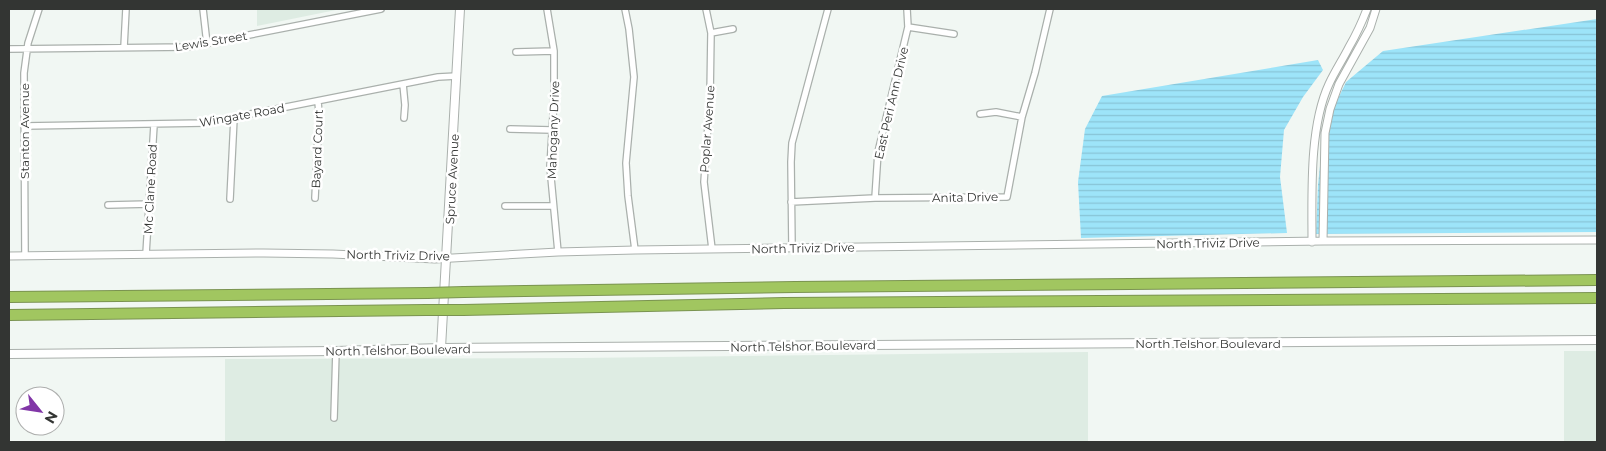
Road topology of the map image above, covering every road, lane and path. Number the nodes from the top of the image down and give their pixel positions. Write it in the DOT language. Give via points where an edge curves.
graph roads {
  1 [pos="39,9"];
  2 [pos="126,9"];
  3 [pos="203,9"];
  4 [pos="380,9"];
  5 [pos="460,9"];
  6 [pos="547,9"];
  7 [pos="625,9"];
  8 [pos="706,9"];
  9 [pos="828,9"];
  10 [pos="907,9"];
  11 [pos="1050,9"];
  12 [pos="1367,9"];
  13 [pos="1376,9"];
  14 [pos="908,27"];
  15 [pos="733,29"];
  16 [pos="711,33"];
  17 [pos="954,34"];
  18 [pos="207,44"];
  19 [pos="27,48"];
  20 [pos="124,48"];
  21 [pos="9,49"];
  22 [pos="554,51"];
  23 [pos="516,52"];
  24 [pos="457,76"];
  25 [pos="403,84"];
  26 [pos="318,101"];
  27 [pos="980,114"];
  28 [pos="1022,117"];
  29 [pos="234,118"];
  30 [pos="404,118"];
  31 [pos="154,124"];
  32 [pos="24,126"];
  33 [pos="510,129"];
  34 [pos="552,130"];
  35 [pos="315,198"];
  36 [pos="875,198"];
  37 [pos="230,199"];
  38 [pos="791,202"];
  39 [pos="150,204"];
  40 [pos="108,205"];
  41 [pos="505,206"];
  42 [pos="553,206"];
  43 [pos="1597,240"];
  44 [pos="1324,241"];
  45 [pos="1312,242"];
  46 [pos="792,248"];
  47 [pos="712,249"];
  48 [pos="635,250"];
  49 [pos="558,252"];
  50 [pos="146,254"];
  51 [pos="9,256"];
  52 [pos="25,256"];
  53 [pos="448,257"];
  54 [pos="1597,280"];
  55 [pos="9,297"];
  56 [pos="1597,298"];
  57 [pos="9,315"];
  58 [pos="1597,340"];
  59 [pos="441,348"];
  60 [pos="336,351"];
  61 [pos="9,354"];
  62 [pos="334,418"];
  1 -- 19 [label="street, Stanton Avenue"];
  2 -- 20 [label="street"];
  3 -- 18 [label="street"];
  4 -- 18 [label="street, Lewis Street"];
  5 -- 24 [label="main road, Spruce Avenue"];
  6 -- 22 [label="street, Mahogany Drive"];
  7 -- 48 [label="street" via="634,77 626,164"];
  8 -- 16 [label="street, Poplar Avenue"];
  9 -- 38 [label="street" via="792,143"];
  10 -- 14 [label="street, East Peri Ann Drive"];
  11 -- 28 [label="street, Anita Drive" via="1036,73"];
  12 -- 45 [label="street" via="1329,84 1315,130"];
  13 -- 44 [label="street" via="1370,28 1339,84 1328,117 1324,139"];
  14 -- 17 [label="street"];
  14 -- 36 [label="street, East Peri Ann Drive" via="878,152"];
  15 -- 16 [label="street"];
  16 -- 47 [label="street, Poplar Avenue" via="704,182"];
  18 -- 20 [label="street, Lewis Street"];
  19 -- 20 [label="street, Lewis Street"];
  19 -- 21 [label="street, Lewis Street"];
  19 -- 32 [label="street, Stanton Avenue"];
  22 -- 23 [label="street"];
  22 -- 34 [label="street, Mahogany Drive"];
  24 -- 25 [label="street, Wingate Road"];
  24 -- 53 [label="main road, Spruce Avenue"];
  25 -- 26 [label="street, Wingate Road"];
  25 -- 30 [label="street"];
  26 -- 29 [label="street, Wingate Road"];
  26 -- 35 [label="street, Bayard Court"];
  27 -- 28 [label="street" via="996,112"];
  28 -- 36 [label="street, Anita Drive" via="1006,196"];
  29 -- 31 [label="street, Wingate Road" via="195,124"];
  29 -- 37 [label="street"];
  31 -- 32 [label="street, Wingate Road"];
  31 -- 39 [label="street, Mc Clane Road"];
  32 -- 52 [label="street, Stanton Avenue"];
  33 -- 34 [label="street"];
  34 -- 42 [label="street, Mahogany Drive"];
  36 -- 38 [label="street, Anita Drive"];
  38 -- 46 [label="street"];
  39 -- 40 [label="street"];
  39 -- 50 [label="street, Mc Clane Road"];
  41 -- 42 [label="street"];
  42 -- 49 [label="street, Mahogany Drive"];
  43 -- 44 [label="street, North Triviz Drive"];
  44 -- 45 [label="street, North Triviz Drive"];
  45 -- 46 [label="street, North Triviz Drive"];
  46 -- 47 [label="street, North Triviz Drive"];
  47 -- 48 [label="street, North Triviz Drive"];
  48 -- 49 [label="street, North Triviz Drive"];
  49 -- 53 [label="street, North Triviz Drive"];
  50 -- 52 [label="street, North Triviz Drive"];
  50 -- 53 [label="street, North Triviz Drive"];
  51 -- 52 [label="street, North Triviz Drive"];
  53 -- 59 [label="main road, Spruce Avenue"];
  54 -- 55 [label="highway, bridge"];
  56 -- 57 [label="highway, bridge" via="784,303"];
  58 -- 59 [label="main road, North Telshor Boulevard"];
  59 -- 60 [label="main road, North Telshor Boulevard"];
  60 -- 61 [label="main road, North Telshor Boulevard"];
  60 -- 62 [label="street"];
}
